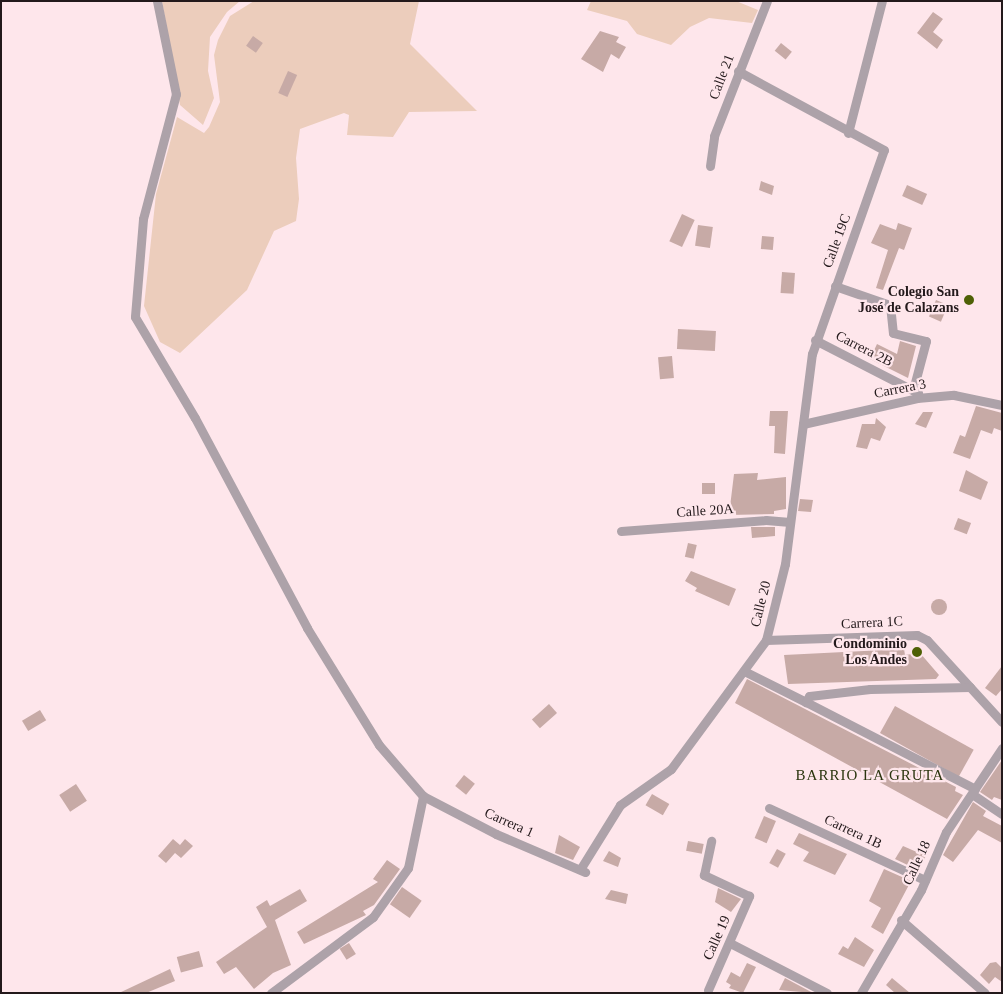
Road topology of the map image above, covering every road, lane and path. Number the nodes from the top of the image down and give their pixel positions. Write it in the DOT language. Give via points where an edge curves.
graph roads {
  1 [pos="157,1"];
  2 [pos="767,1"];
  3 [pos="882,1"];
  4 [pos="738,71"];
  5 [pos="848,133"];
  6 [pos="710,166"];
  7 [pos="835,286"];
  8 [pos="816,340"];
  9 [pos="913,390"];
  10 [pos="926,397"];
  11 [pos="1002,406"];
  12 [pos="803,424"];
  13 [pos="790,522"];
  14 [pos="621,531"];
  15 [pos="766,640"];
  16 [pos="744,671"];
  17 [pos="970,687"];
  18 [pos="806,702"];
  19 [pos="1002,722"];
  20 [pos="1002,748"];
  21 [pos="973,792"];
  22 [pos="423,796"];
  23 [pos="769,808"];
  24 [pos="1002,814"];
  25 [pos="711,841"];
  26 [pos="583,870"];
  27 [pos="925,880"];
  28 [pos="901,920"];
  29 [pos="730,943"];
  30 [pos="708,990"];
  31 [pos="271,993"];
  32 [pos="827,993"];
  33 [pos="861,993"];
  34 [pos="985,993"];
  1 -- 22 [label="street" via="176,94 143,219 135,317 195,418 307,628 379,745"];
  2 -- 4 [label="street, Calle 21"];
  3 -- 5 [label="street"];
  4 -- 5 [label="street"];
  4 -- 6 [label="street, Calle 21" via="714,136"];
  5 -- 7 [label="street, Calle 19C" via="884,150"];
  7 -- 8 [label="street, Calle 19C"];
  7 -- 9 [label="street" via="890,305 893,333 926,341"];
  8 -- 9 [label="street, Carrera 2B"];
  8 -- 12 [label="street, Calle 20"];
  9 -- 10 [label="street, Carrera 2B"];
  10 -- 11 [label="street, Carrera 3" via="954,395"];
  10 -- 12 [label="street, Carrera 3"];
  12 -- 13 [label="street, Calle 20"];
  13 -- 14 [label="street, Calle 20A" via="766,520"];
  13 -- 15 [label="street, Calle 20" via="785,564"];
  15 -- 16 [label="street, Calle 20"];
  15 -- 17 [label="street, Carrera 1C" via="917,635 927,640"];
  16 -- 18 [label="street"];
  16 -- 26 [label="street, Calle 20" via="671,769 620,805"];
  17 -- 18 [label="street" via="870,689 809,696"];
  17 -- 19 [label="street, Carrera 1C"];
  18 -- 21 [label="street"];
  20 -- 21 [label="street, Calle 18"];
  21 -- 24 [label="street"];
  21 -- 27 [label="street, Calle 18" via="946,832"];
  22 -- 26 [label="street, Carrera 1" via="496,834"];
  22 -- 31 [label="street" via="408,868 373,918"];
  23 -- 27 [label="street, Carrera 1B"];
  25 -- 29 [label="street, Calle 19" via="704,875 749,896"];
  27 -- 28 [label="street, Calle 18"];
  28 -- 33 [label="street, Calle 18"];
  28 -- 34 [label="street"];
  29 -- 30 [label="street, Calle 19"];
  29 -- 32 [label="street"];
}
